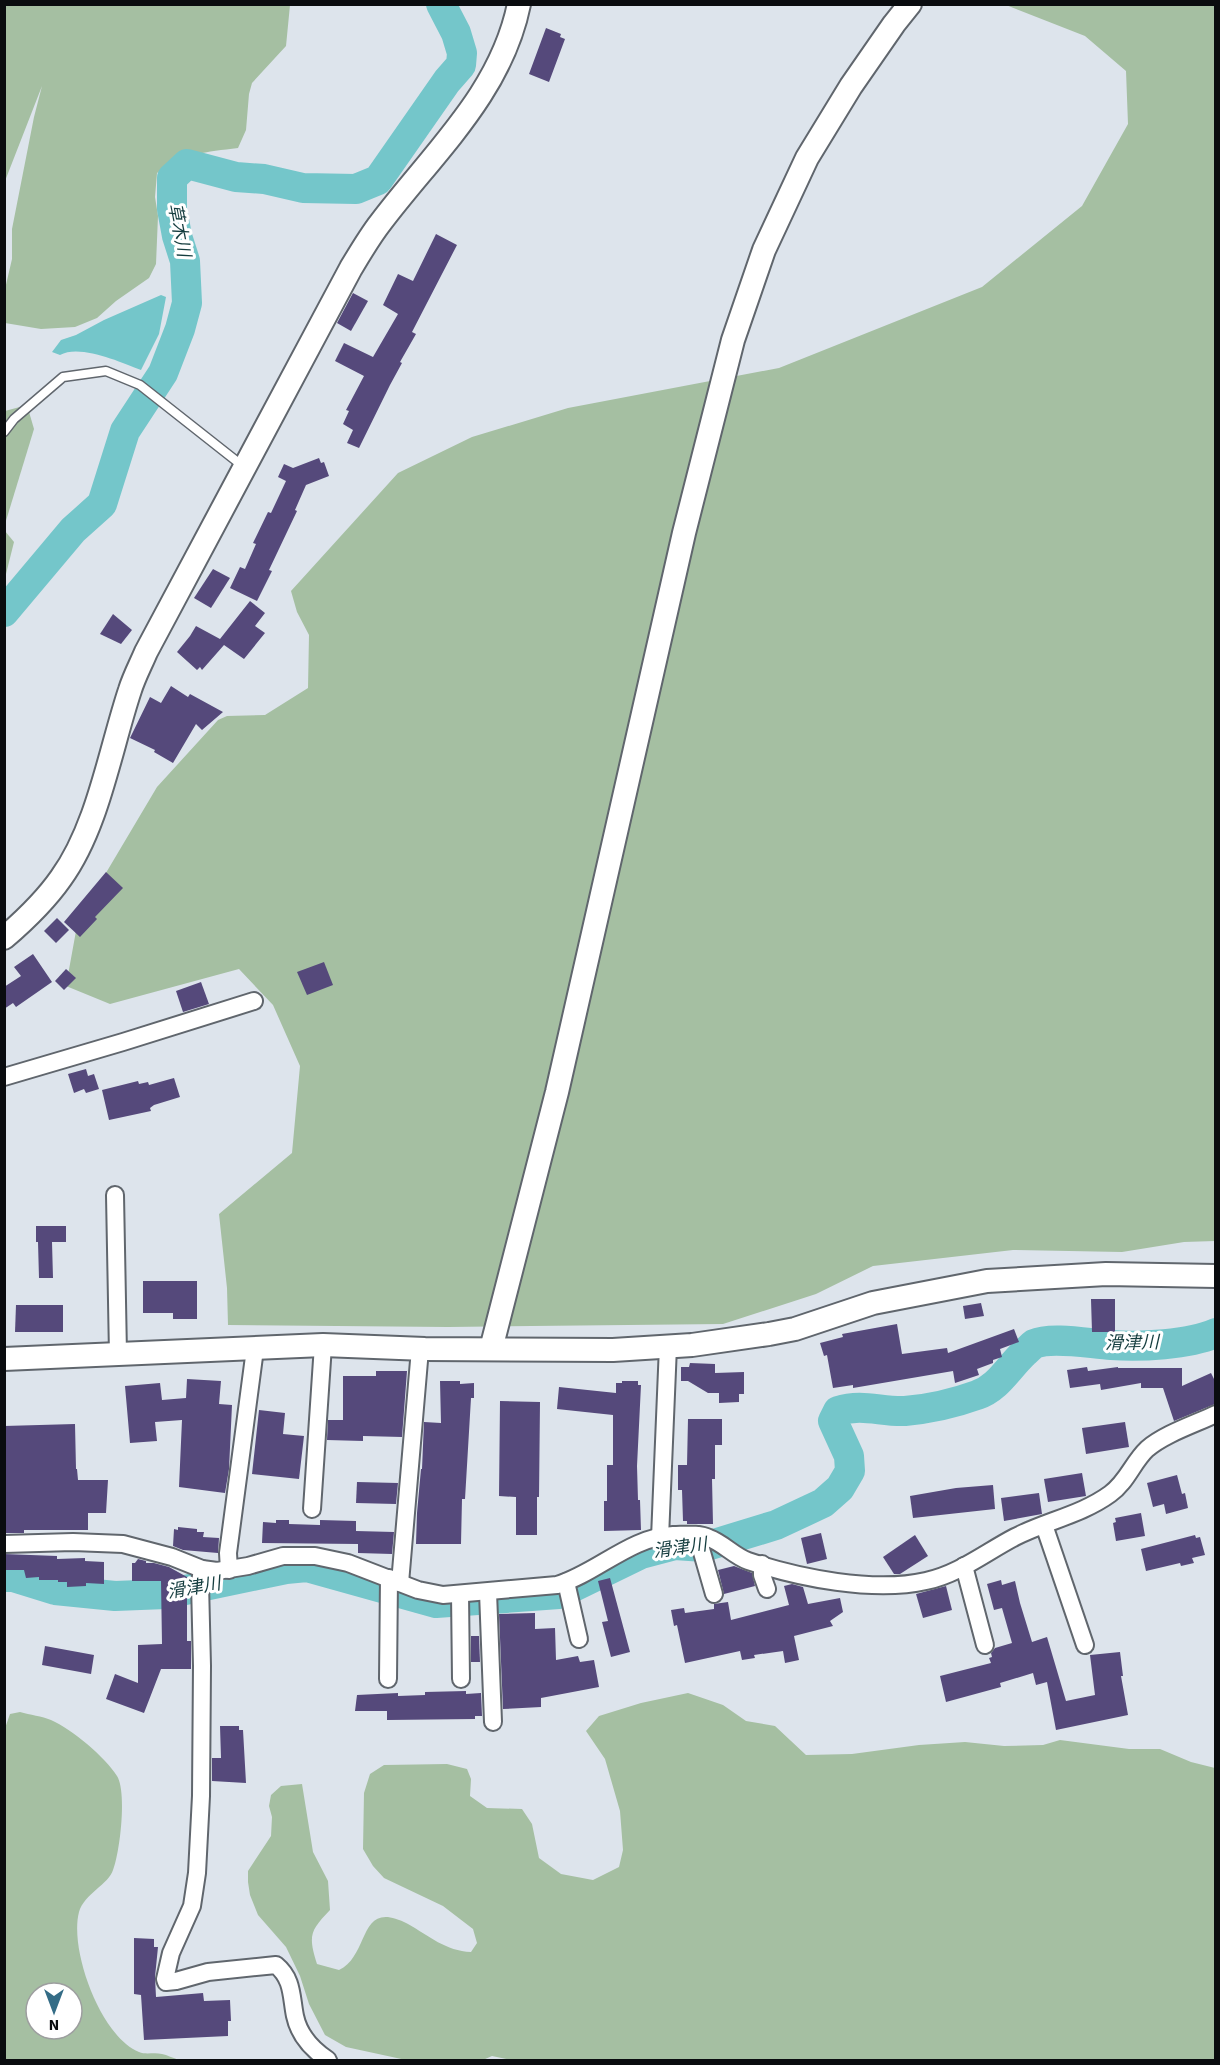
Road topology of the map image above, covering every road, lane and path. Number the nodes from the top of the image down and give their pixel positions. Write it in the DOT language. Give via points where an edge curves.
graph roads {
  1 [pos="519,4"];
  2 [pos="910,4"];
  3 [pos="4,432"];
  4 [pos="245,468"];
  5 [pos="4,938"];
  6 [pos="254,1001"];
  7 [pos="4,1077"];
  8 [pos="114,1195"];
  9 [pos="1215,1276"];
  10 [pos="323,1345"];
  11 [pos="668,1347"];
  12 [pos="255,1349"];
  13 [pos="420,1349"];
  14 [pos="491,1349"];
  15 [pos="118,1354"];
  16 [pos="4,1359"];
  17 [pos="1215,1414"];
  18 [pos="312,1509"];
  19 [pos="1044,1525"];
  20 [pos="697,1535"];
  21 [pos="660,1538"];
  22 [pos="4,1545"];
  23 [pos="762,1564"];
  24 [pos="964,1566"];
  25 [pos="202,1569"];
  26 [pos="229,1570"];
  27 [pos="395,1580"];
  28 [pos="566,1582"];
  29 [pos="767,1589"];
  30 [pos="488,1592"];
  31 [pos="460,1594"];
  32 [pos="714,1594"];
  33 [pos="579,1639"];
  34 [pos="985,1645"];
  35 [pos="1085,1645"];
  36 [pos="388,1679"];
  37 [pos="461,1679"];
  38 [pos="493,1722"];
  39 [pos="328,2061"];
  1 -- 4 [label="street" via="482,96 380,223 351,268"];
  2 -- 14 [label="street" via="807,158 764,250 733,340 684,533 557,1092"];
  3 -- 4 [label="lane" via="63,377 106,371 140,385"];
  4 -- 5 [label="street" via="130,687 80,846 62,878 32,914"];
  6 -- 7 [label="street"];
  8 -- 15 [label="street"];
  9 -- 11 [label="street" via="1106,1274 987,1281 873,1303 795,1329"];
  10 -- 12 [label="street"];
  10 -- 13 [label="street"];
  10 -- 18 [label="street"];
  11 -- 14 [label="street"];
  11 -- 21 [label="street"];
  12 -- 15 [label="street"];
  12 -- 26 [label="street"];
  13 -- 14 [label="street"];
  13 -- 27 [label="street"];
  15 -- 16 [label="street"];
  17 -- 19 [label="street" via="1150,1447 1111,1494 1088,1508"];
  19 -- 24 [label="street"];
  19 -- 35 [label="street"];
  20 -- 21 [label="street"];
  20 -- 23 [label="street"];
  20 -- 32 [label="street"];
  21 -- 28 [label="street" via="625,1551"];
  22 -- 25 [label="street" via="123,1544"];
  23 -- 24 [label="street" via="810,1576 882,1586 940,1578"];
  23 -- 29 [label="street"];
  24 -- 34 [label="street"];
  25 -- 26 [label="street"];
  25 -- 39 [label="street" via="197,1873 192,1906 171,1953 165,1979 176,1982 208,1972 276,1965 290,1983 302,2033"];
  26 -- 27 [label="street" via="295,1555 348,1563"];
  27 -- 31 [label="street" via="437,1594"];
  27 -- 36 [label="street"];
  28 -- 30 [label="street"];
  28 -- 33 [label="street"];
  30 -- 31 [label="street"];
  30 -- 38 [label="street"];
  31 -- 37 [label="street"];
}
